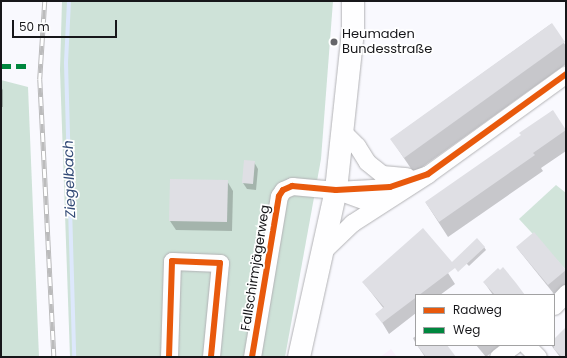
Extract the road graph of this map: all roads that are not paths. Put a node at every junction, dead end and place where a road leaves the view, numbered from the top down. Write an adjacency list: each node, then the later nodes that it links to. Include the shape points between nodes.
1 (353, 1): 3 (main road)
2 (566, 74): 4 (street)
3 (342, 131): 4 (street, via 357,146 367,162 382,174 398,177); 5 (main road)
4 (428, 174): 5 (street, via 390,187); 6 (street)
5 (336, 190): 6 (street, via 365,201); 7 (main road); 14 (street, Fallschirmjägerweg, via 292,186 283,190 279,196)
6 (390, 199): 7 (street, via 352,223)
7 (322, 252): 15 (main road)
8 (566, 293): 9 (street)
9 (555, 305)
10 (513, 346): 16 (street)
11 (527, 346): 17 (street)
12 (169, 357): 13 (street, via 172,261 220,263)
13 (211, 357)
14 (252, 357)
15 (299, 357)
16 (498, 357)
17 (538, 357)

